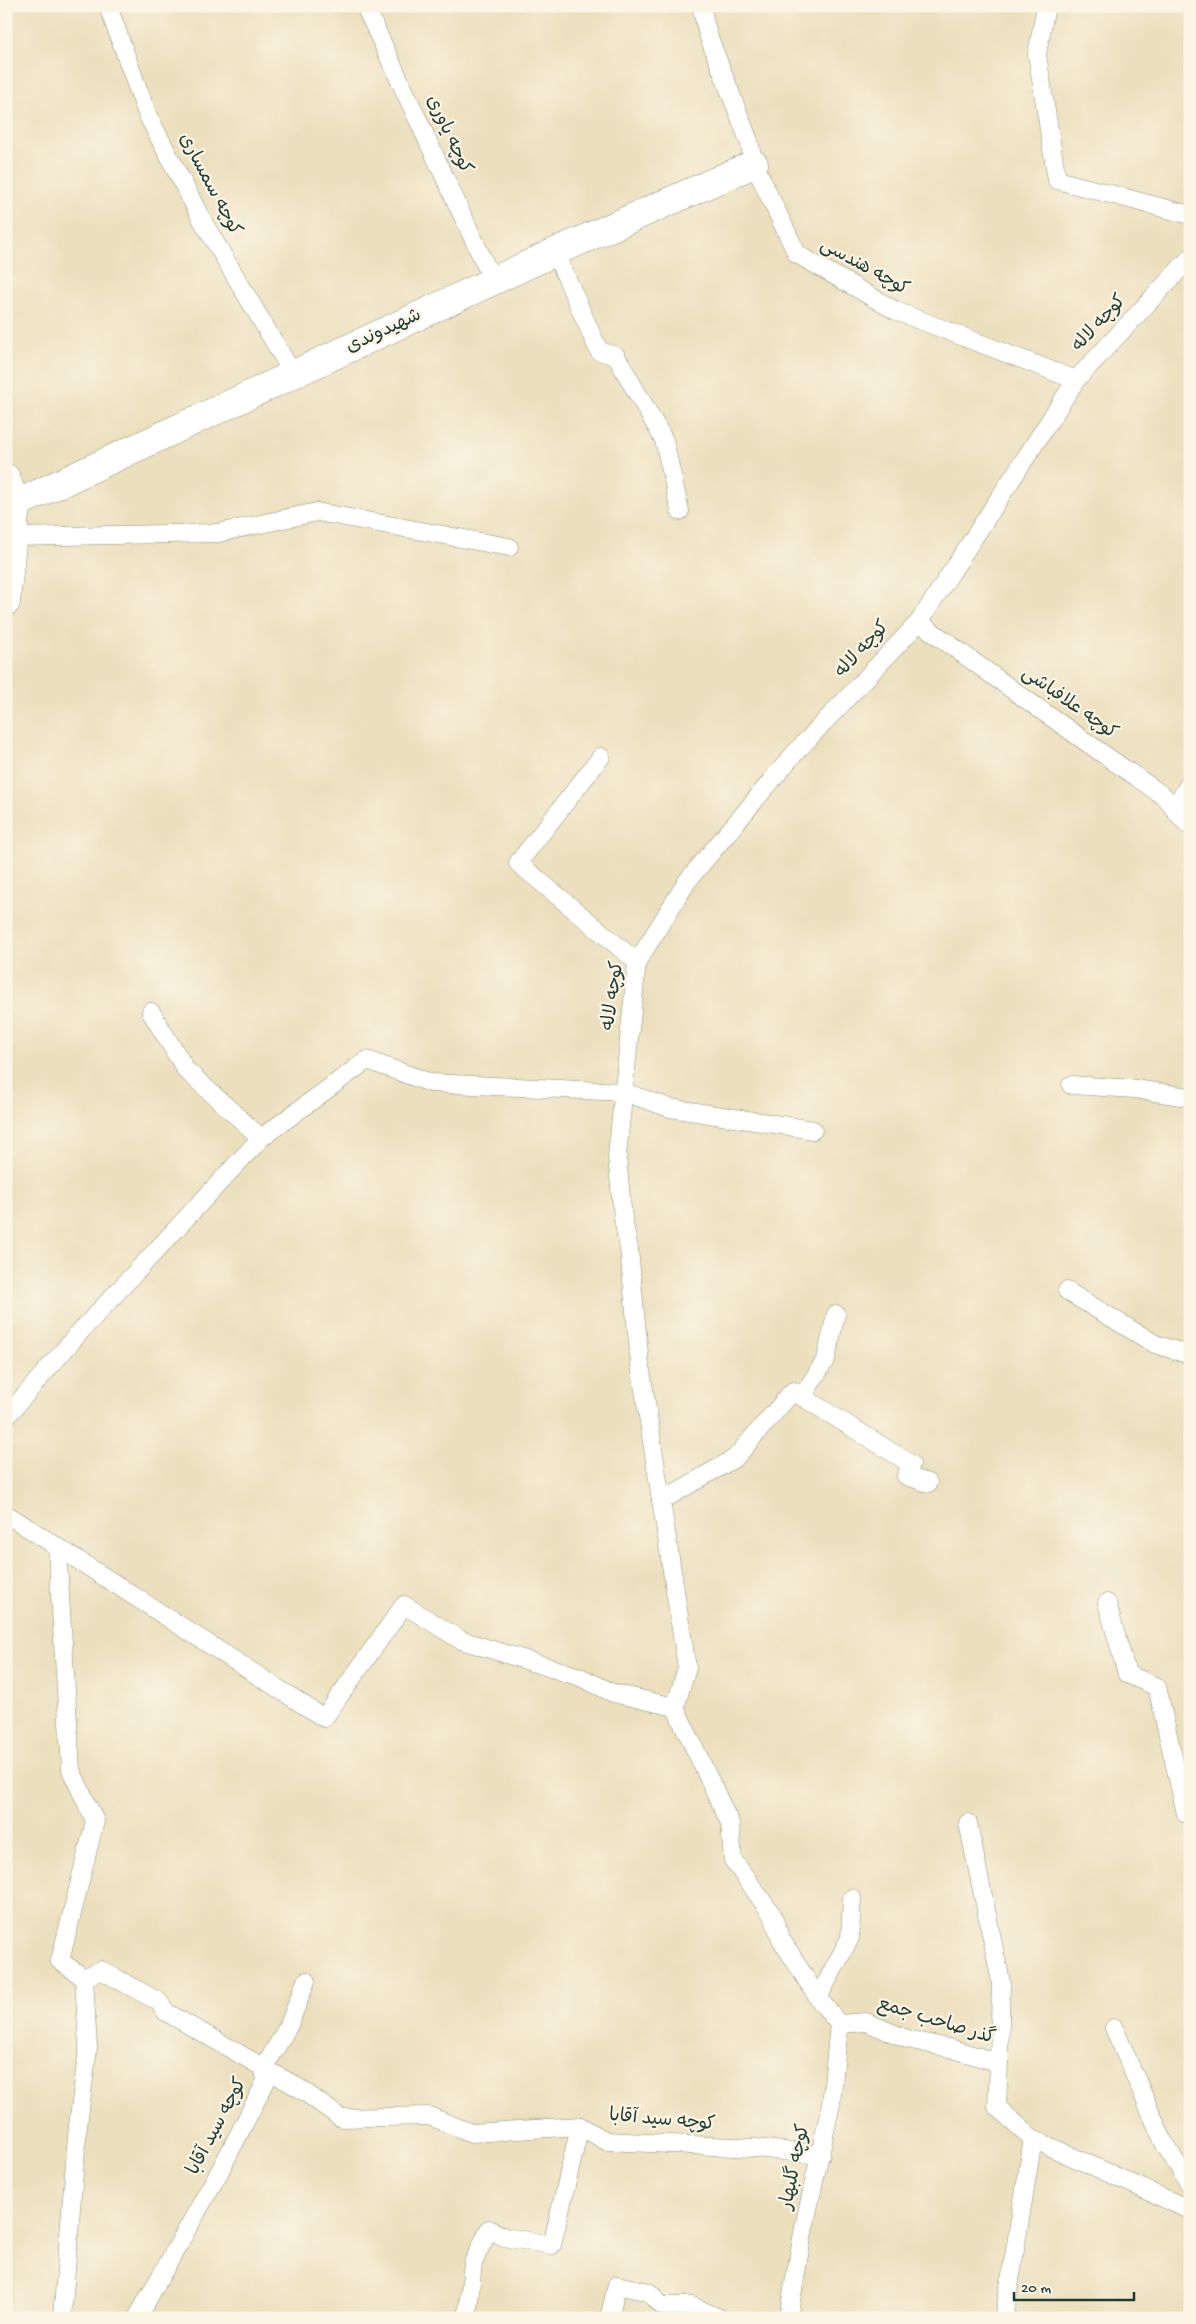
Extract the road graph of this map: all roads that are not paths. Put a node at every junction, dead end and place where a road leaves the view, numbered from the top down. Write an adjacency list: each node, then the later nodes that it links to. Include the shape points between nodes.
1 (108, 6): 10 (lane, کوچه سمساری, via 147,114 202,220)
2 (365, 6): 9 (lane, کوچه یاوری)
3 (701, 6): 5 (lane, کوچه هندسی, via 708,35 749,141)
4 (1046, 6): 6 (lane, via 1037,54 1057,180)
5 (754, 164): 7 (street, شهیدوندی); 11 (lane, کوچه هندسی, via 797,254 896,312)
6 (1190, 215)
7 (555, 252): 9 (street, شهیدوندی); 14 (lane, via 599,351 616,356 664,440)
8 (1190, 258): 11 (lane, کوچه لاله)
9 (493, 281): 10 (street, شهیدوندی)
10 (294, 374): 13 (street, شهیدوندی)
11 (1076, 380): 18 (lane, کوچه لاله)
12 (6, 478): 13 (street)
13 (16, 504): 15 (street)
14 (680, 511)
15 (12, 537): 16 (lane, via 218,533 317,512); 17 (street)
16 (509, 547)
17 (6, 602)
18 (918, 622): 21 (lane, کوچه علافباشی, via 1165,797); 23 (lane, کوچه لاله, via 793,755 688,880)
19 (601, 757): 23 (lane, via 518,863)
20 (1190, 782): 21 (lane)
21 (1174, 809): 22 (lane, کوچه علافباشی)
22 (1190, 826)
23 (637, 962): 26 (lane, کوچه لاله)
24 (151, 1012): 29 (lane, via 186,1070)
25 (1071, 1085): 27 (lane, via 1134,1089 1188,1097)
26 (624, 1092): 28 (lane, via 670,1108); 29 (lane, via 431,1083 367,1060); 36 (lane, کوچه لاله, via 617,1156 640,1364)
27 (1190, 1100)
28 (813, 1130)
29 (261, 1138): 34 (lane, via 78,1334)
30 (1067, 1291): 32 (lane, via 1155,1344)
31 (836, 1314): 33 (lane, via 826,1359)
32 (1190, 1355)
33 (802, 1397): 35 (lane, via 911,1464 906,1476); 36 (lane, via 793,1391 735,1458)
34 (6, 1417)
35 (928, 1483)
36 (661, 1501): 40 (lane, کوچه لاله, via 687,1668)
37 (6, 1514): 38 (lane)
38 (57, 1547): 40 (lane, via 324,1718 404,1605 461,1640 580,1677 612,1694); 44 (lane, via 71,1770 95,1821 60,1961)
39 (1107, 1603): 41 (lane, via 1127,1674 1157,1688 1186,1814)
40 (675, 1707): 46 (lane, via 730,1823 734,1860 773,1916 781,1939)
41 (1190, 1814)
42 (968, 1823): 49 (lane, via 1001,1982)
43 (852, 1898): 46 (lane, via 850,1938)
44 (84, 1978): 50 (lane, via 101,1970 159,2002 166,2012); 56 (lane, via 88,2048 78,2125)
45 (306, 1981): 50 (lane, via 289,2025)
46 (818, 1998): 47 (lane)
47 (839, 2024): 49 (lane, گذر صاحب جمع, via 866,2022 908,2039); 53 (lane, کوچه گلبهار)
48 (1114, 2028): 54 (lane, via 1164,2144)
49 (999, 2063): 52 (lane, گذر صاحب جمع, via 997,2107)
50 (264, 2068): 51 (lane, کوچه سید آقابا, via 341,2118 429,2116 472,2133); 57 (lane, کوچه سید آقابا, via 266,2081)
51 (580, 2126): 53 (lane, کوچه سید آقابا, via 606,2141 755,2148); 58 (lane, via 552,2244 504,2237 489,2229 473,2263)
52 (1033, 2139): 55 (lane, گذر صاحب جمع); 62 (lane)
53 (821, 2155): 61 (lane, کوچه گلبهار)
54 (1190, 2185)
55 (1190, 2210)
56 (62, 2318)
57 (137, 2318)
58 (467, 2318)
59 (609, 2318): 60 (lane, via 616,2285 649,2292 662,2306 692,2306)
60 (719, 2318)
61 (788, 2318)
62 (1004, 2318)

